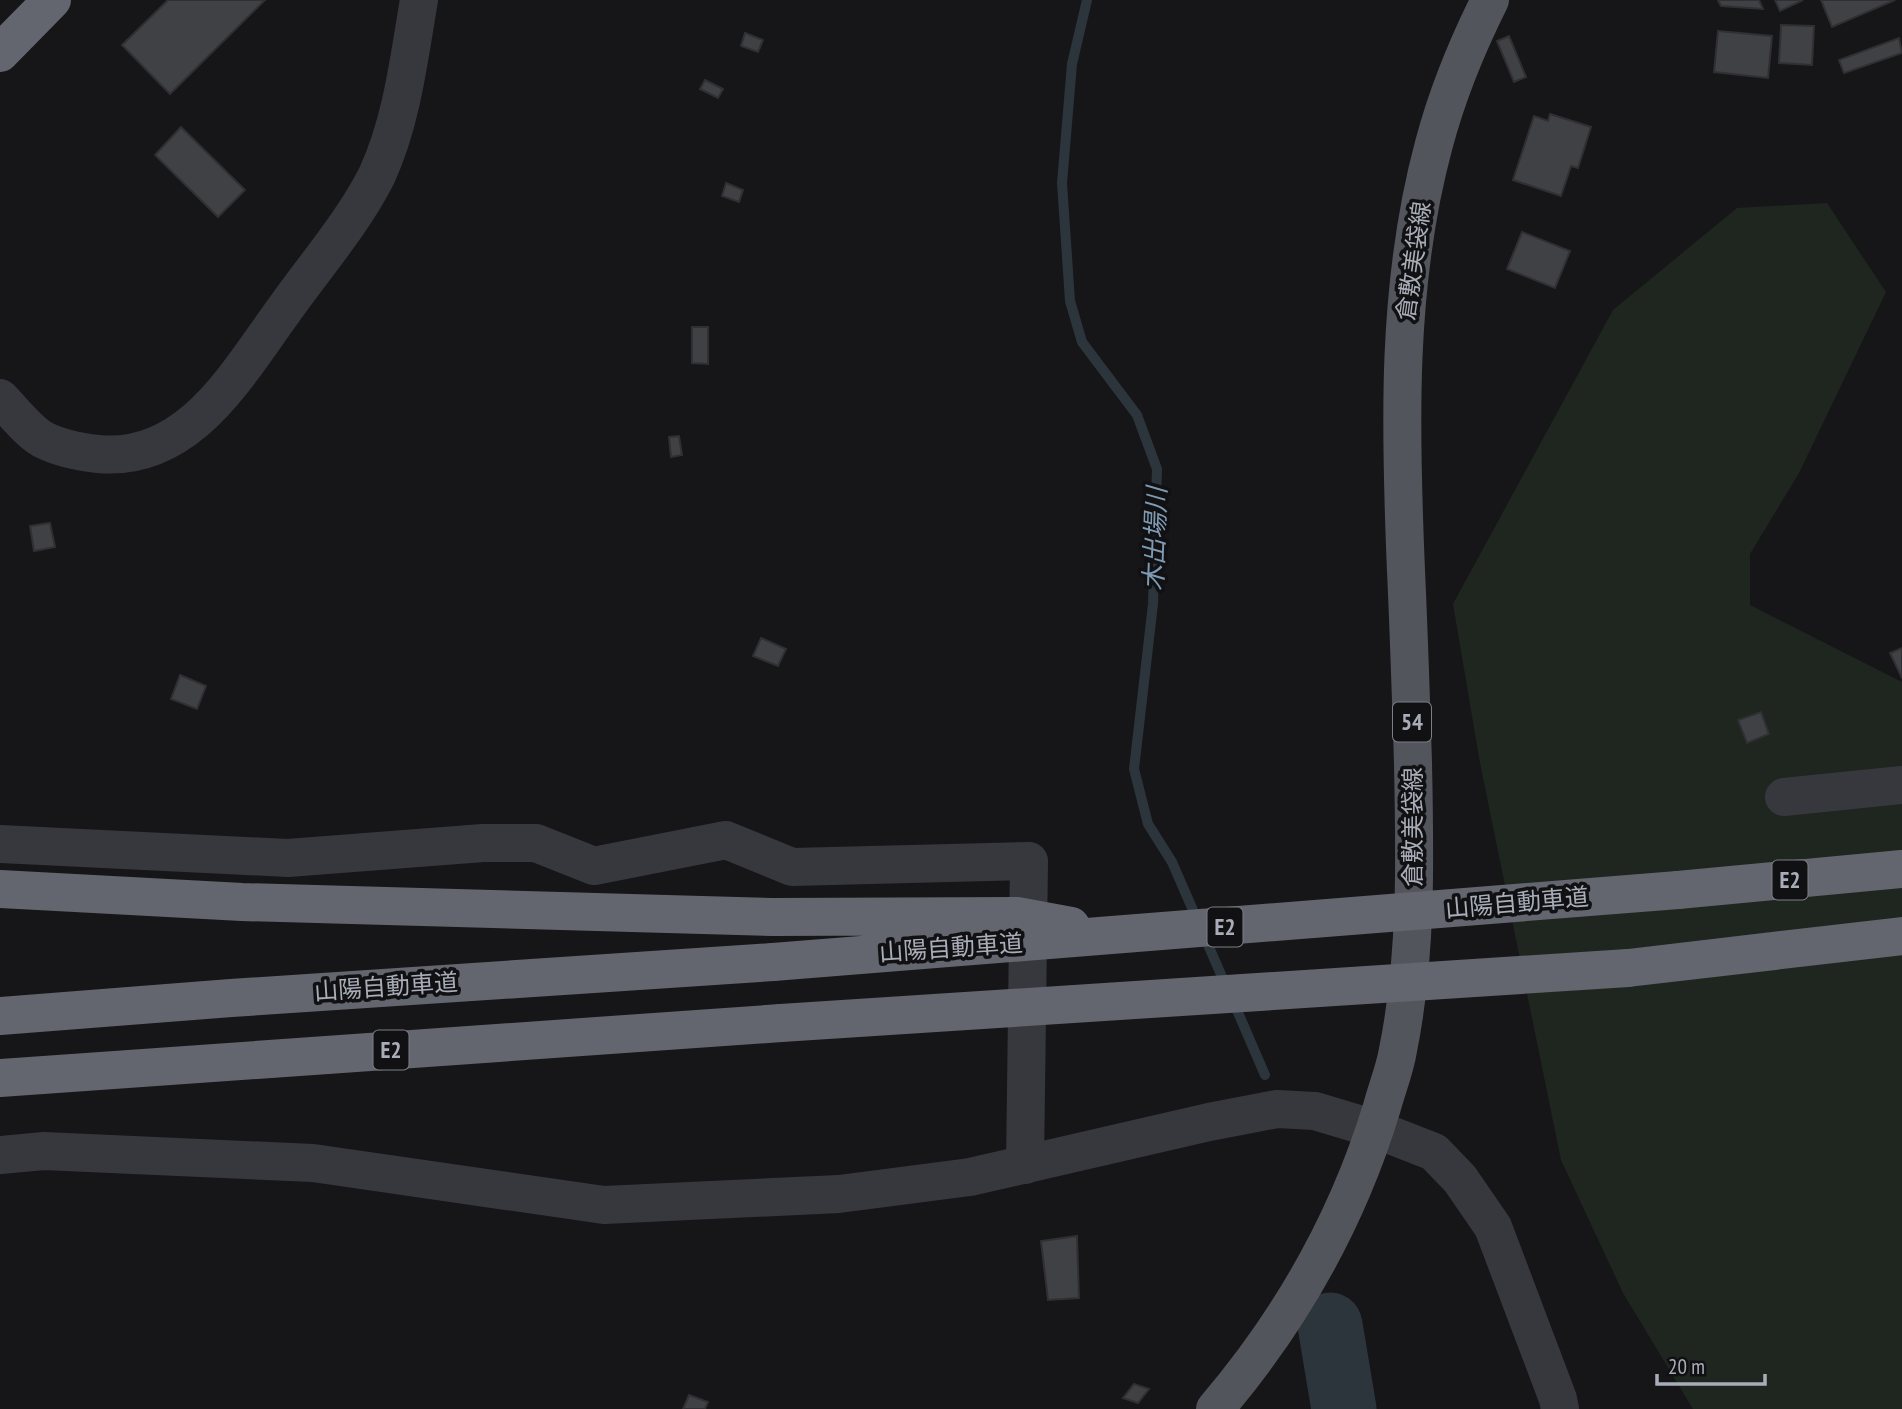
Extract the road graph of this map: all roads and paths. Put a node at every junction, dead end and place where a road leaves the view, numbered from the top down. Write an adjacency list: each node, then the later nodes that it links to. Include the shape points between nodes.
1 (52, 0): 4 (highway)
2 (419, 0): 5 (street, via 404,86 377,174 349,221 232,381 190,427 153,448 117,456 75,452 40,438)
3 (1490, 0): 15 (main road, 倉敷美袋線 / 54, via 1468,44 1434,144 1415,235 1404,330 1401,447 1415,851 1410,961 1398,1052)
4 (0, 53)
5 (0, 398)
6 (1902, 785): 7 (street)
7 (1784, 797)
8 (0, 844): 17 (street, via 288,858 537,843 594,866 726,840 792,867 1029,861)
9 (1902, 869): 11 (highway, 山陽自動車道 / E2, bridge)
10 (0, 889): 11 (highway, bridge, via 256,902 773,917 1017,916)
11 (1122, 935): 13 (highway, 山陽自動車道 / E2, bridge)
12 (1902, 936): 14 (highway, E2, bridge, via 1628,968)
13 (0, 1016)
14 (0, 1078)
15 (1375, 1129): 17 (street, via 1315,1111 1278,1110); 18 (main road, 倉敷美袋線 / 54, via 1344,1210 1304,1286 1247,1371); 19 (street, via 1434,1152 1460,1179 1493,1227)
16 (0, 1155): 17 (street, via 44,1151 313,1163 604,1205 839,1194)
17 (1025, 1165)
18 (1215, 1409)
19 (1560, 1409)

